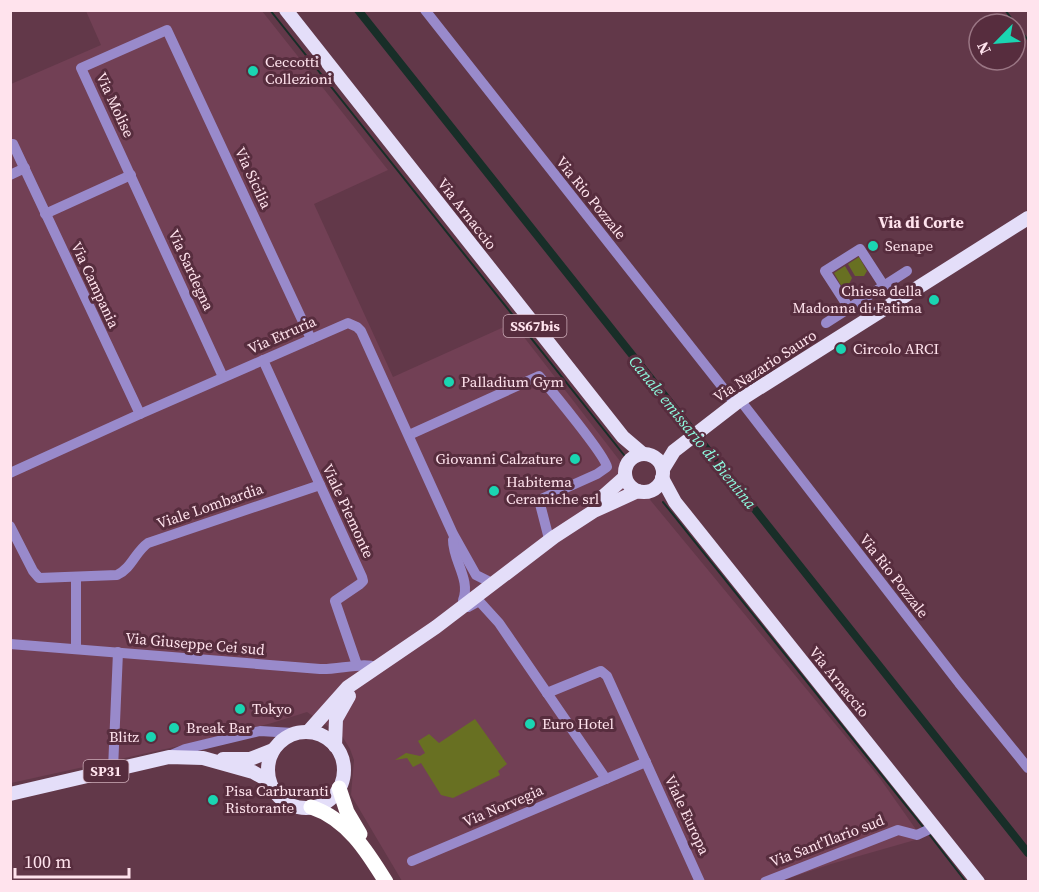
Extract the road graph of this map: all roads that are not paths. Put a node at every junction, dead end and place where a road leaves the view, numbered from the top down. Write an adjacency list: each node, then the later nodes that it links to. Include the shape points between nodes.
1 (286, 10): 22 (main road, Via Arnaccio / SS67bis)
2 (425, 10): 18 (street, Via Rio Pozzale)
3 (167, 30): 7 (street, Via Molise, via 81,68); 15 (street, Via Sicilia)
4 (10, 144): 5 (street, Via Campania)
5 (24, 168): 6 (street); 8 (street, Via Campania)
6 (10, 175)
7 (131, 175): 8 (street); 17 (street, Via Sardegna)
8 (45, 214): 19 (street, Via Campania)
9 (1029, 218): 13 (main road, Via Nazario Sauro)
10 (907, 271): 11 (street)
11 (884, 286): 12 (street); 12 (street, via 860,249 825,271)
12 (853, 305): 13 (street); 14 (street)
13 (868, 320): 18 (main road, Via Nazario Sauro)
14 (826, 323)
15 (311, 339): 16 (street, Via Etruria); 20 (street, Via Etruria, via 344,324 357,327)
16 (262, 360): 17 (street, Via Etruria); 26 (street, Viale Piemonte)
17 (223, 377): 19 (street, Via Etruria)
18 (738, 402): 21 (main road, Via Nazario Sauro); 51 (street, Via Rio Pozzale)
19 (140, 414): 23 (street, Via Etruria)
20 (408, 435): 29 (street, Via Etruria); 30 (street, via 539,376 606,463 604,470 539,500)
21 (676, 449): 22 (main road, Via Nazario Sauro); 25 (main road, Via Nazario Sauro)
22 (642, 456): 24 (main road, via 625,469); 25 (main road, SS67bis, via 660,462)
23 (10, 473)
24 (626, 477): 27 (main road); 30 (main road)
25 (659, 478): 27 (main road, via 646,491); 58 (main road, Via Arnaccio / SS67bis)
26 (320, 485): 31 (street, Viale Lombardia, via 148,543 117,575); 40 (street, Viale Piemonte, via 363,581 335,602)
27 (638, 491): 32 (main road, via 577,521)
28 (10, 526): 31 (street, Viale Lombardia, via 39,578)
29 (453, 534): 32 (street, Via Etruria, via 476,575); 33 (street, Via Etruria, via 465,584)
30 (548, 535): 32 (main road)
31 (76, 577): 38 (street)
32 (490, 583): 33 (main road); 34 (main road); 35 (street, via 489,601)
33 (463, 600): 37 (main road)
34 (447, 618): 35 (street, via 479,601); 37 (main road)
35 (499, 623): 43 (street)
36 (10, 644): 38 (street, Via Giuseppe Cei sud)
37 (409, 644): 41 (main road)
38 (76, 648): 39 (street, Via Giuseppe Cei sud)
39 (118, 652): 40 (street, Via Giuseppe Cei sud, via 320,669); 52 (street)
40 (357, 665): 41 (street, Via Giuseppe Cei sud)
41 (376, 667): 42 (main road)
42 (361, 680): 44 (main road, via 342,693); 46 (main road, via 339,709)
43 (547, 693): 50 (street, Viale Europa, via 601,671 607,676); 53 (street)
44 (308, 732): 45 (main road); 46 (main road, via 326,737)
45 (293, 734): 47 (main road); 48 (street, via 260,731 185,749)
46 (335, 746): 55 (main road, via 343,765)
47 (273, 750): 49 (main road, via 250,759); 54 (main road, via 268,765)
48 (169, 757): 49 (main road, SP31); 52 (main road, SP31)
49 (203, 758): 54 (main road, SP31, via 253,772)
50 (646, 762): 53 (street); 62 (street, Viale Europa)
51 (1029, 768)
52 (113, 769): 56 (main road, SP31)
53 (606, 779): 59 (street, Via Norvegia)
54 (269, 781): 57 (main road, SP31, via 288,803)
55 (339, 788): 57 (main road, via 327,801); 61 (highway, via 350,818)
56 (10, 794)
57 (311, 807): 60 (highway, via 346,828)
58 (928, 830): 63 (street, Via Sant'Ilario sud, via 917,835 898,830); 64 (main road, Via Arnaccio / SS67bis)
59 (412, 861)
60 (386, 882)
61 (392, 882)
62 (700, 882)
63 (765, 882)
64 (978, 882)

